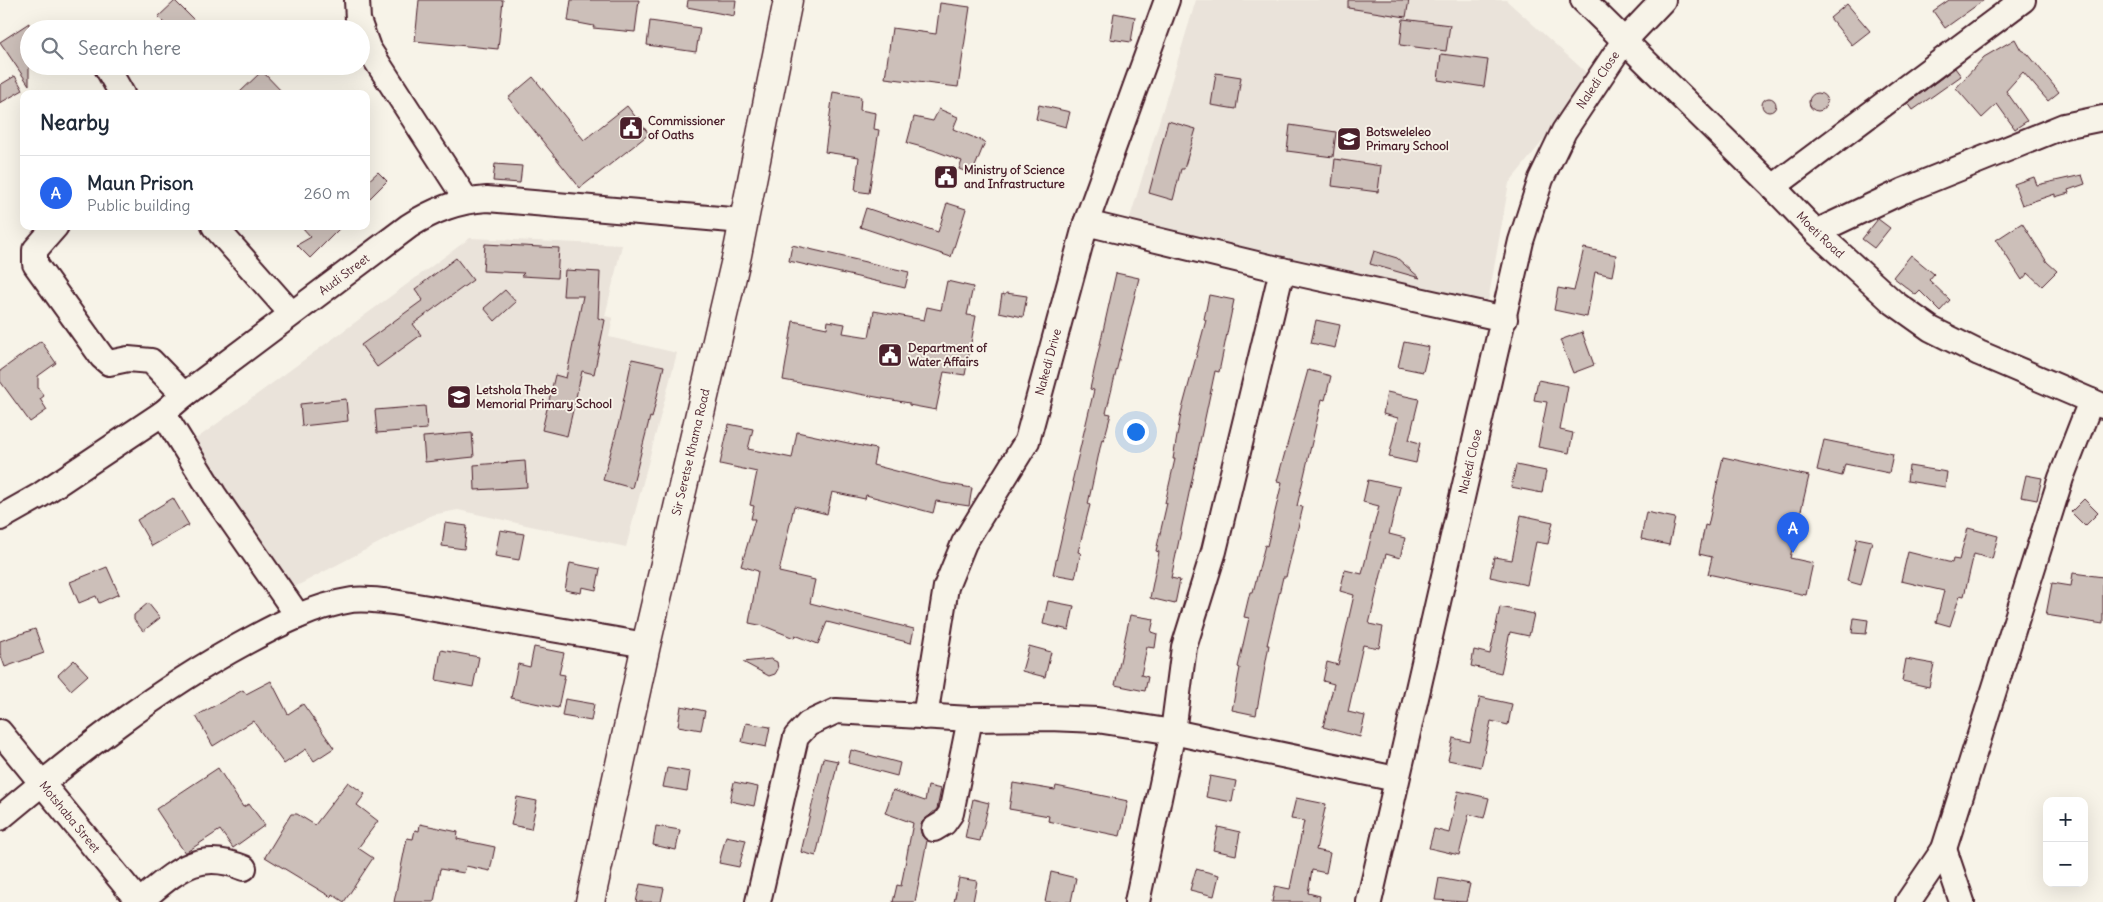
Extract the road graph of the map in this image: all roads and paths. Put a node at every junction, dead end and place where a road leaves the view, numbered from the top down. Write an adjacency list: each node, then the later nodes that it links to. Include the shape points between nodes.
1 (357, 0): 7 (street)
2 (788, 0): 15 (main road, Sir Seretse Khama Road)
3 (1167, 0): 16 (street, Nakedi Drive)
4 (1583, 0): 8 (street, Moeti Road)
5 (1663, 0): 8 (street, Naledi Close)
6 (2023, 0): 13 (street)
7 (358, 20)
8 (1624, 41): 13 (street, Moeti Road); 22 (street, Naledi Close, via 1550,156 1522,242)
9 (370, 51): 14 (street)
10 (111, 75): 11 (street)
11 (120, 90)
12 (2103, 118): 19 (street, via 2055,130 1903,191)
13 (1773, 187): 19 (street, Moeti Road)
14 (467, 201): 15 (street, Audi Street, via 487,199); 21 (street, Audi Street, via 439,209 409,226)
15 (743, 221): 28 (main road, Sir Seretse Khama Road)
16 (1086, 223): 20 (street); 29 (street, Nakedi Drive, via 1026,441 964,543 946,587)
17 (52, 230): 23 (street, via 35,250 35,264 102,357 110,363 128,359 151,361)
18 (218, 230): 21 (street)
19 (1816, 232): 24 (street, Moeti Road, via 1893,302 1931,329)
20 (1282, 270): 22 (street); 32 (street, via 1214,551 1184,647)
21 (291, 314): 23 (street, Audi Street)
22 (1504, 319): 33 (street, Naledi Close)
23 (184, 394): 25 (street, Audi Street)
24 (2097, 403): 37 (street, via 2061,478)
25 (163, 413): 26 (street, Audi Street, via 39,496); 27 (street)
26 (0, 518)
27 (298, 616): 28 (street, via 352,600 369,600); 34 (street, via 222,655 156,696)
28 (646, 645): 40 (main road, Sir Seretse Khama Road)
29 (925, 717): 30 (street); 41 (street, via 836,711 808,724 796,737)
30 (970, 719): 32 (street, via 1098,720); 36 (street, via 951,813)
31 (0, 732): 34 (street, Motshaba Street)
32 (1173, 732): 33 (street); 42 (street)
33 (1396, 779): 43 (street, Naledi Close)
34 (42, 783): 35 (street); 39 (street, Motshaba Street)
35 (0, 818)
36 (934, 829)
37 (1944, 848): 44 (street); 45 (street)
38 (244, 868): 39 (street, via 227,861 191,863)
39 (139, 902)
40 (590, 902)
41 (758, 902)
42 (1137, 902)
43 (1369, 902)
44 (1908, 902)
45 (1962, 902)

